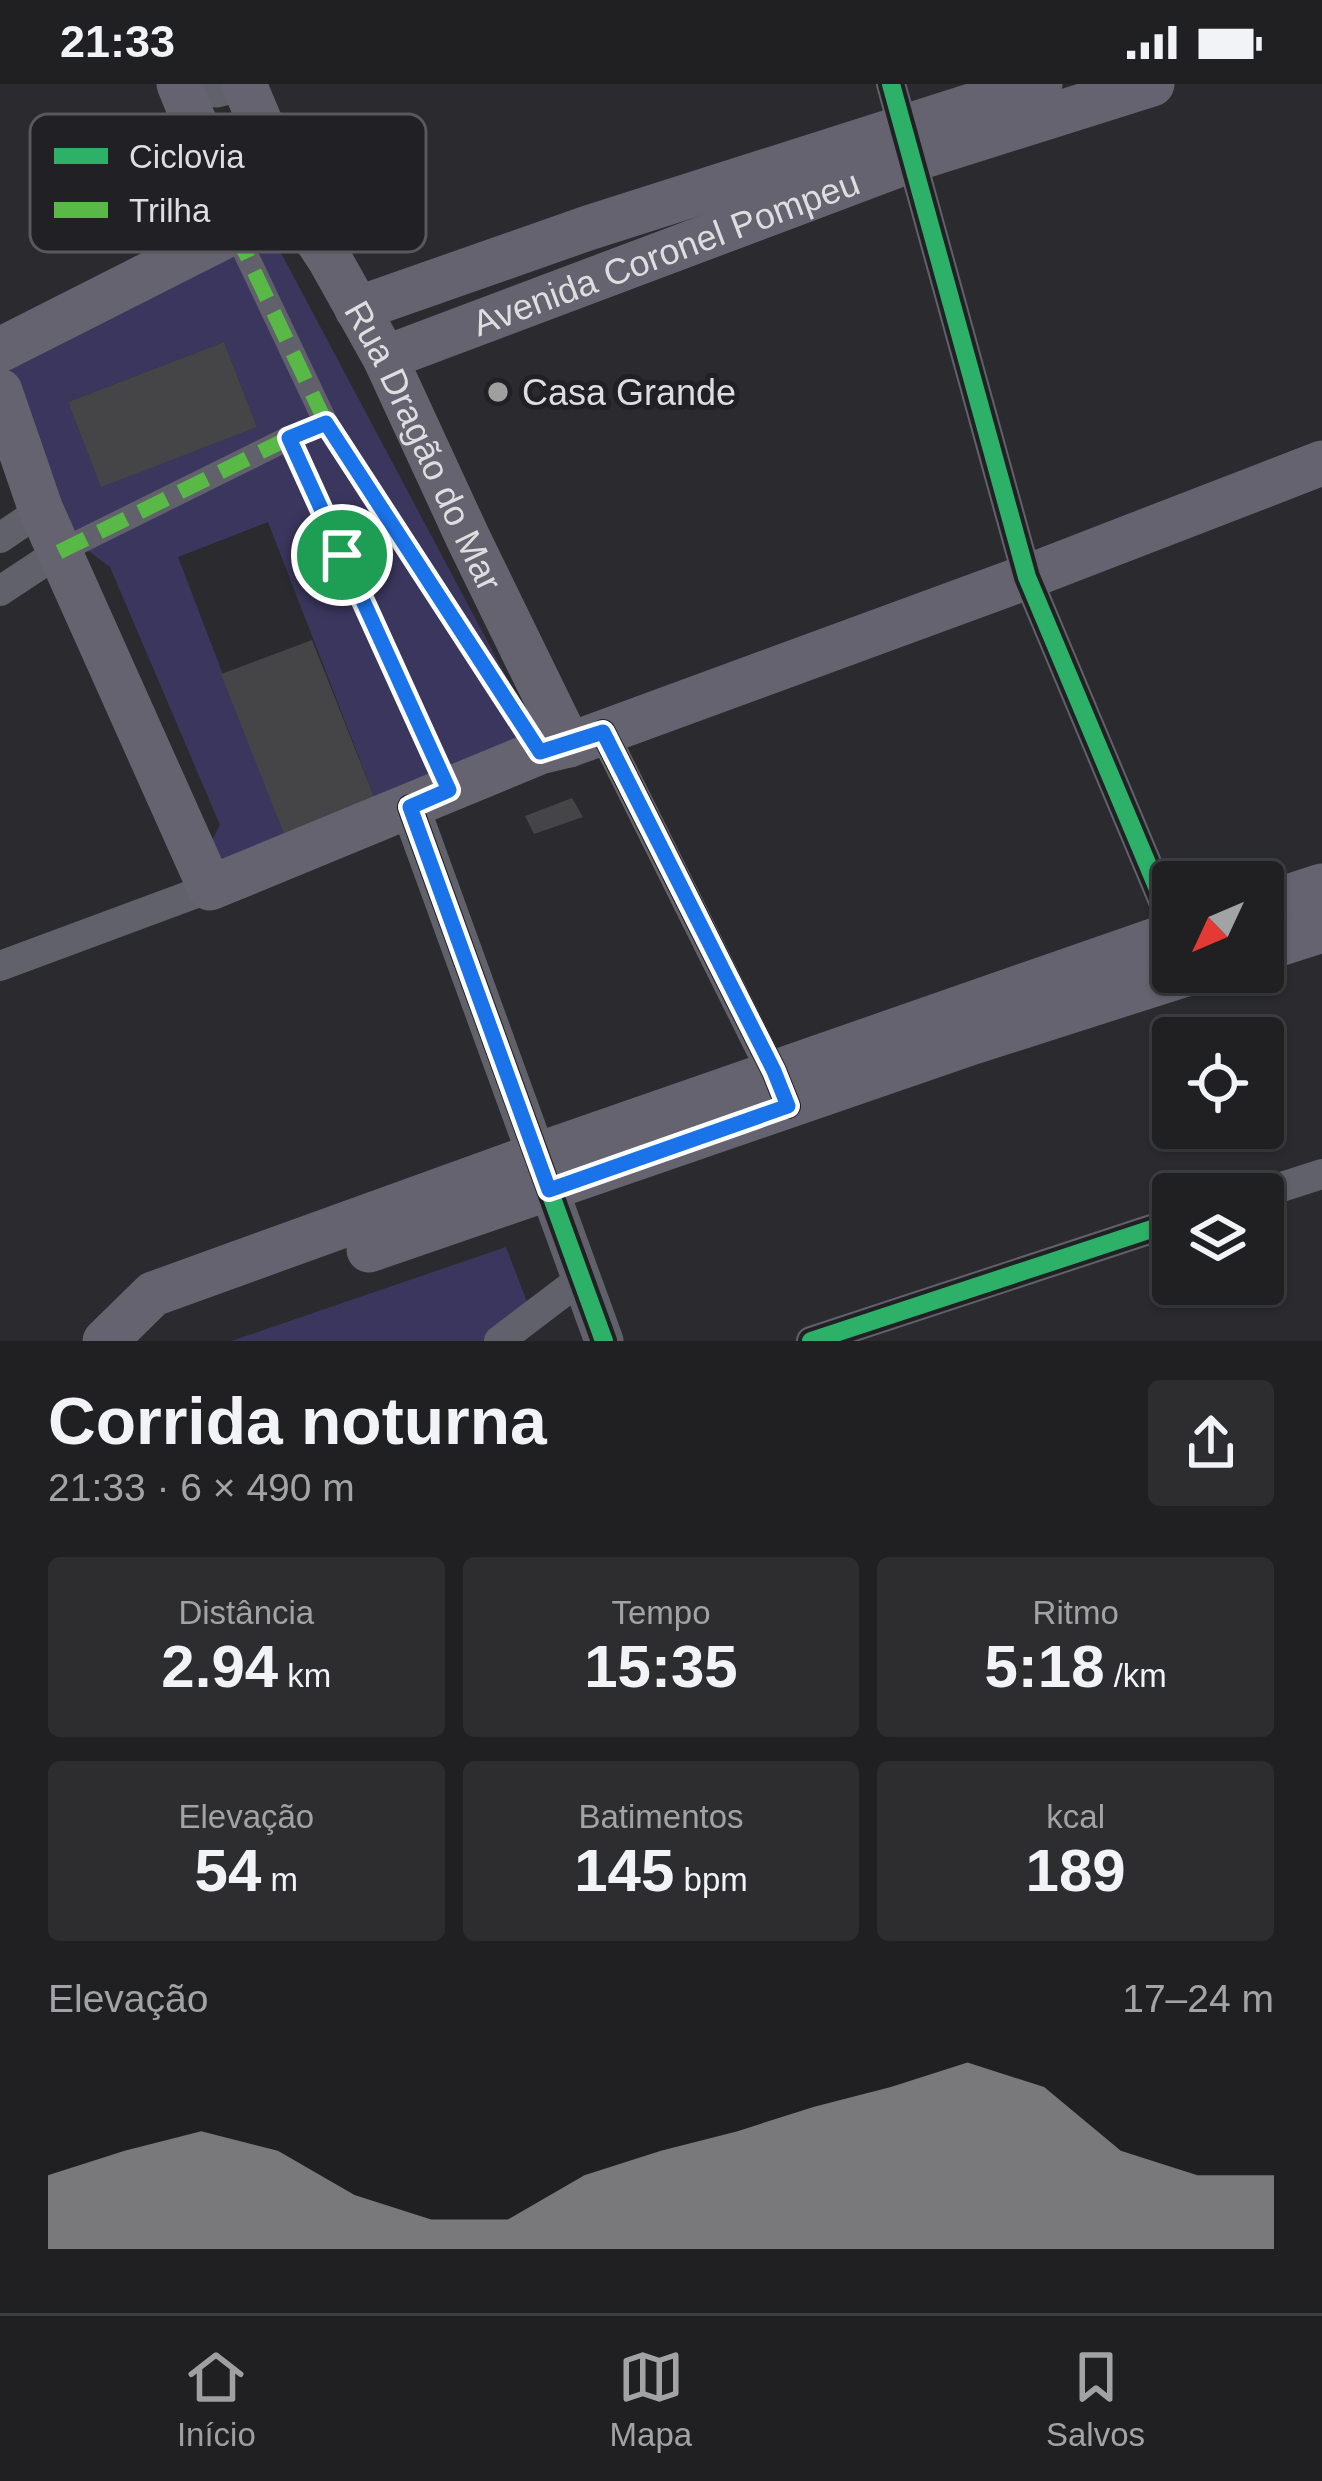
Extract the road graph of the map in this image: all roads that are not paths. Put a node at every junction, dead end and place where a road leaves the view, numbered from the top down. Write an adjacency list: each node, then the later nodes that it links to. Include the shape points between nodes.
1 (179, 84): 7 (main road)
2 (202, 84): 3 (street)
3 (233, 84)
4 (244, 84): 8 (main road, Rua Dragão do Mar)
5 (1040, 84): 9 (main road, Avenida Coronel Pompeu)
6 (1152, 84): 9 (main road, Avenida Coronel Pompeu)
7 (191, 114)
8 (257, 114)
9 (903, 124): 13 (main road, Avenida Coronel Pompeu); 15 (main road, Avenida Coronel Pompeu); 23 (street)
10 (194, 252): 14 (main road)
11 (245, 252): 17 (street)
12 (326, 252): 13 (main road, Rua Dragão do Mar)
13 (357, 309): 15 (main road, Rua Dragão do Mar)
14 (0, 350)
15 (386, 358): 25 (main road, Rua Dragão do Mar)
16 (0, 391): 20 (main road)
17 (326, 423): 18 (street); 25 (street)
18 (289, 438): 22 (street); 26 (street)
19 (1322, 463): 23 (main road)
20 (40, 510): 21 (street); 22 (main road)
21 (0, 538)
22 (59, 552): 24 (street); 28 (main road)
23 (1027, 577): 25 (main road); 27 (street)
24 (0, 591)
25 (571, 743): 26 (main road); 35 (street, Rua Dragão do Mar)
26 (430, 799): 28 (main road); 36 (street)
27 (1152, 878)
28 (210, 888): 33 (street)
29 (1284, 905): 30 (main road)
30 (1320, 906): 31 (main road)
31 (1284, 933)
32 (1152, 938): 35 (main road)
33 (0, 966)
34 (1152, 984): 35 (main road, via 973,1042)
35 (781, 1089): 36 (main road)
36 (542, 1173): 40 (street); 41 (main road, via 153,1294)
37 (1322, 1174): 38 (street)
38 (1284, 1186)
39 (1152, 1229): 44 (street)
40 (582, 1278): 42 (street); 43 (street)
41 (118, 1329)
42 (500, 1341)
43 (604, 1341)
44 (811, 1341)

